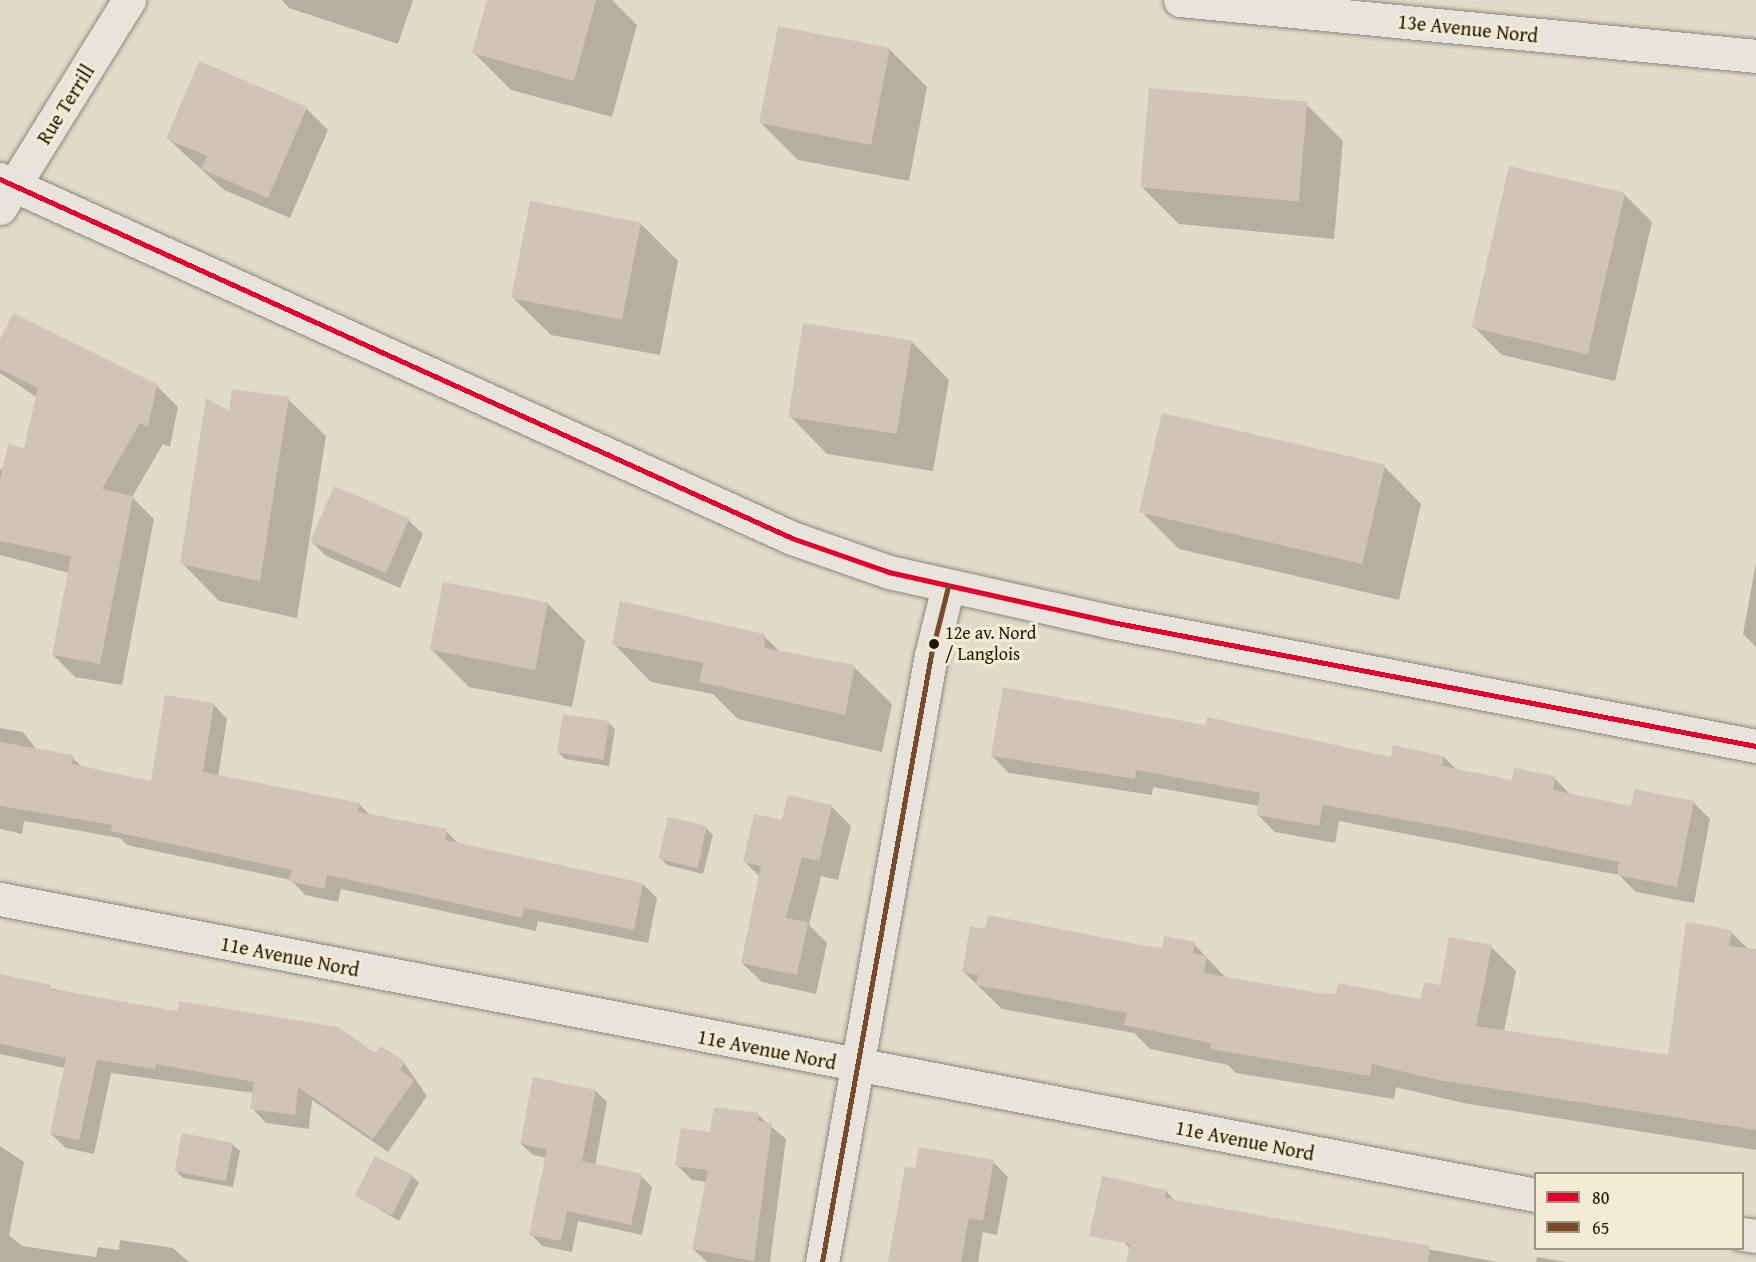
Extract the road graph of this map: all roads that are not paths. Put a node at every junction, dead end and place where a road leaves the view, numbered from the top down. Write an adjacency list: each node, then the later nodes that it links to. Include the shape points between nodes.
1 (129, 0): 4 (street, Rue Terrill)
2 (1180, 0): 3 (street, 13e Avenue Nord)
3 (1756, 56)
4 (5, 191): 5 (street, via 792,538)
5 (948, 587): 6 (street); 8 (street, via 932,647)
6 (1756, 746)
7 (0, 899): 8 (street, 11e Avenue Nord)
8 (859, 1067): 9 (street, 11e Avenue Nord); 10 (street)
9 (1534, 1195)
10 (822, 1262)

